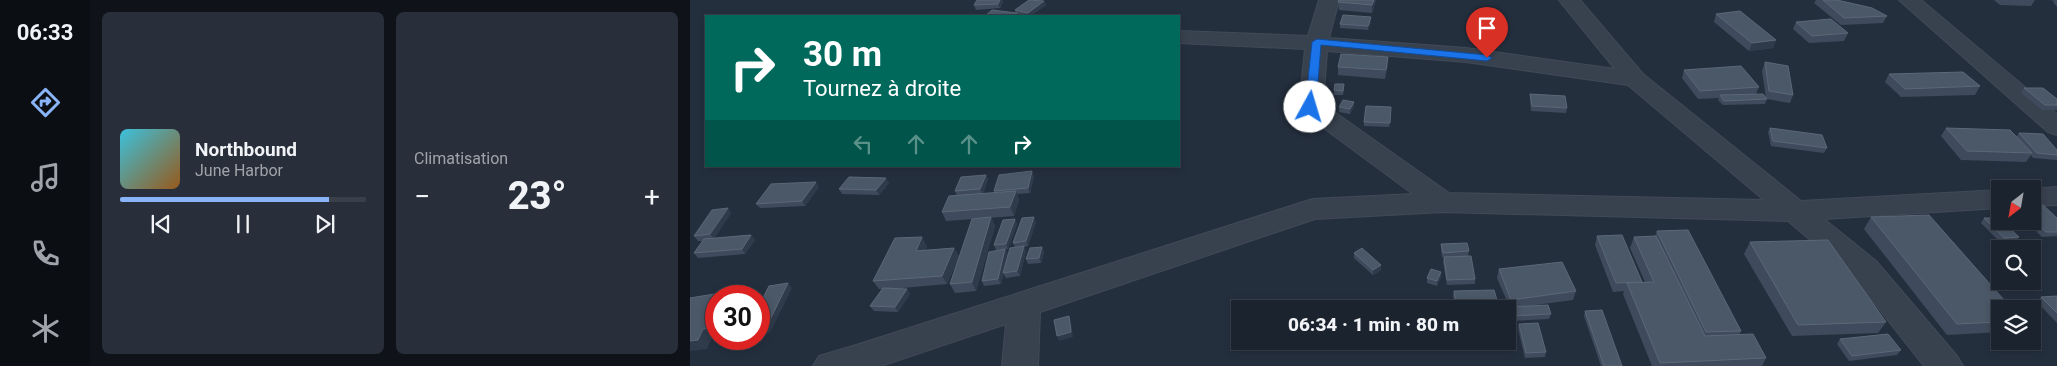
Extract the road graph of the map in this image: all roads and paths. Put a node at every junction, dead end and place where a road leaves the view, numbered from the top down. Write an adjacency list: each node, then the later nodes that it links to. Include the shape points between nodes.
1 (1329, 0): 5 (street)
2 (1569, 0): 6 (street)
3 (1909, 0): 7 (street)
4 (1180, 37): 5 (street)
5 (1317, 42): 6 (street, via 1468,56); 11 (street, via 1310,107)
6 (1635, 79): 12 (street)
7 (2057, 127)
8 (2057, 196): 9 (street)
9 (2041, 197)
10 (1991, 200): 12 (street)
11 (1443, 202): 12 (street); 13 (street, via 1313,208)
12 (1793, 211): 16 (street, via 1865,269)
13 (1024, 304): 14 (street); 15 (street)
14 (831, 366)
15 (1020, 366)
16 (1945, 366)

